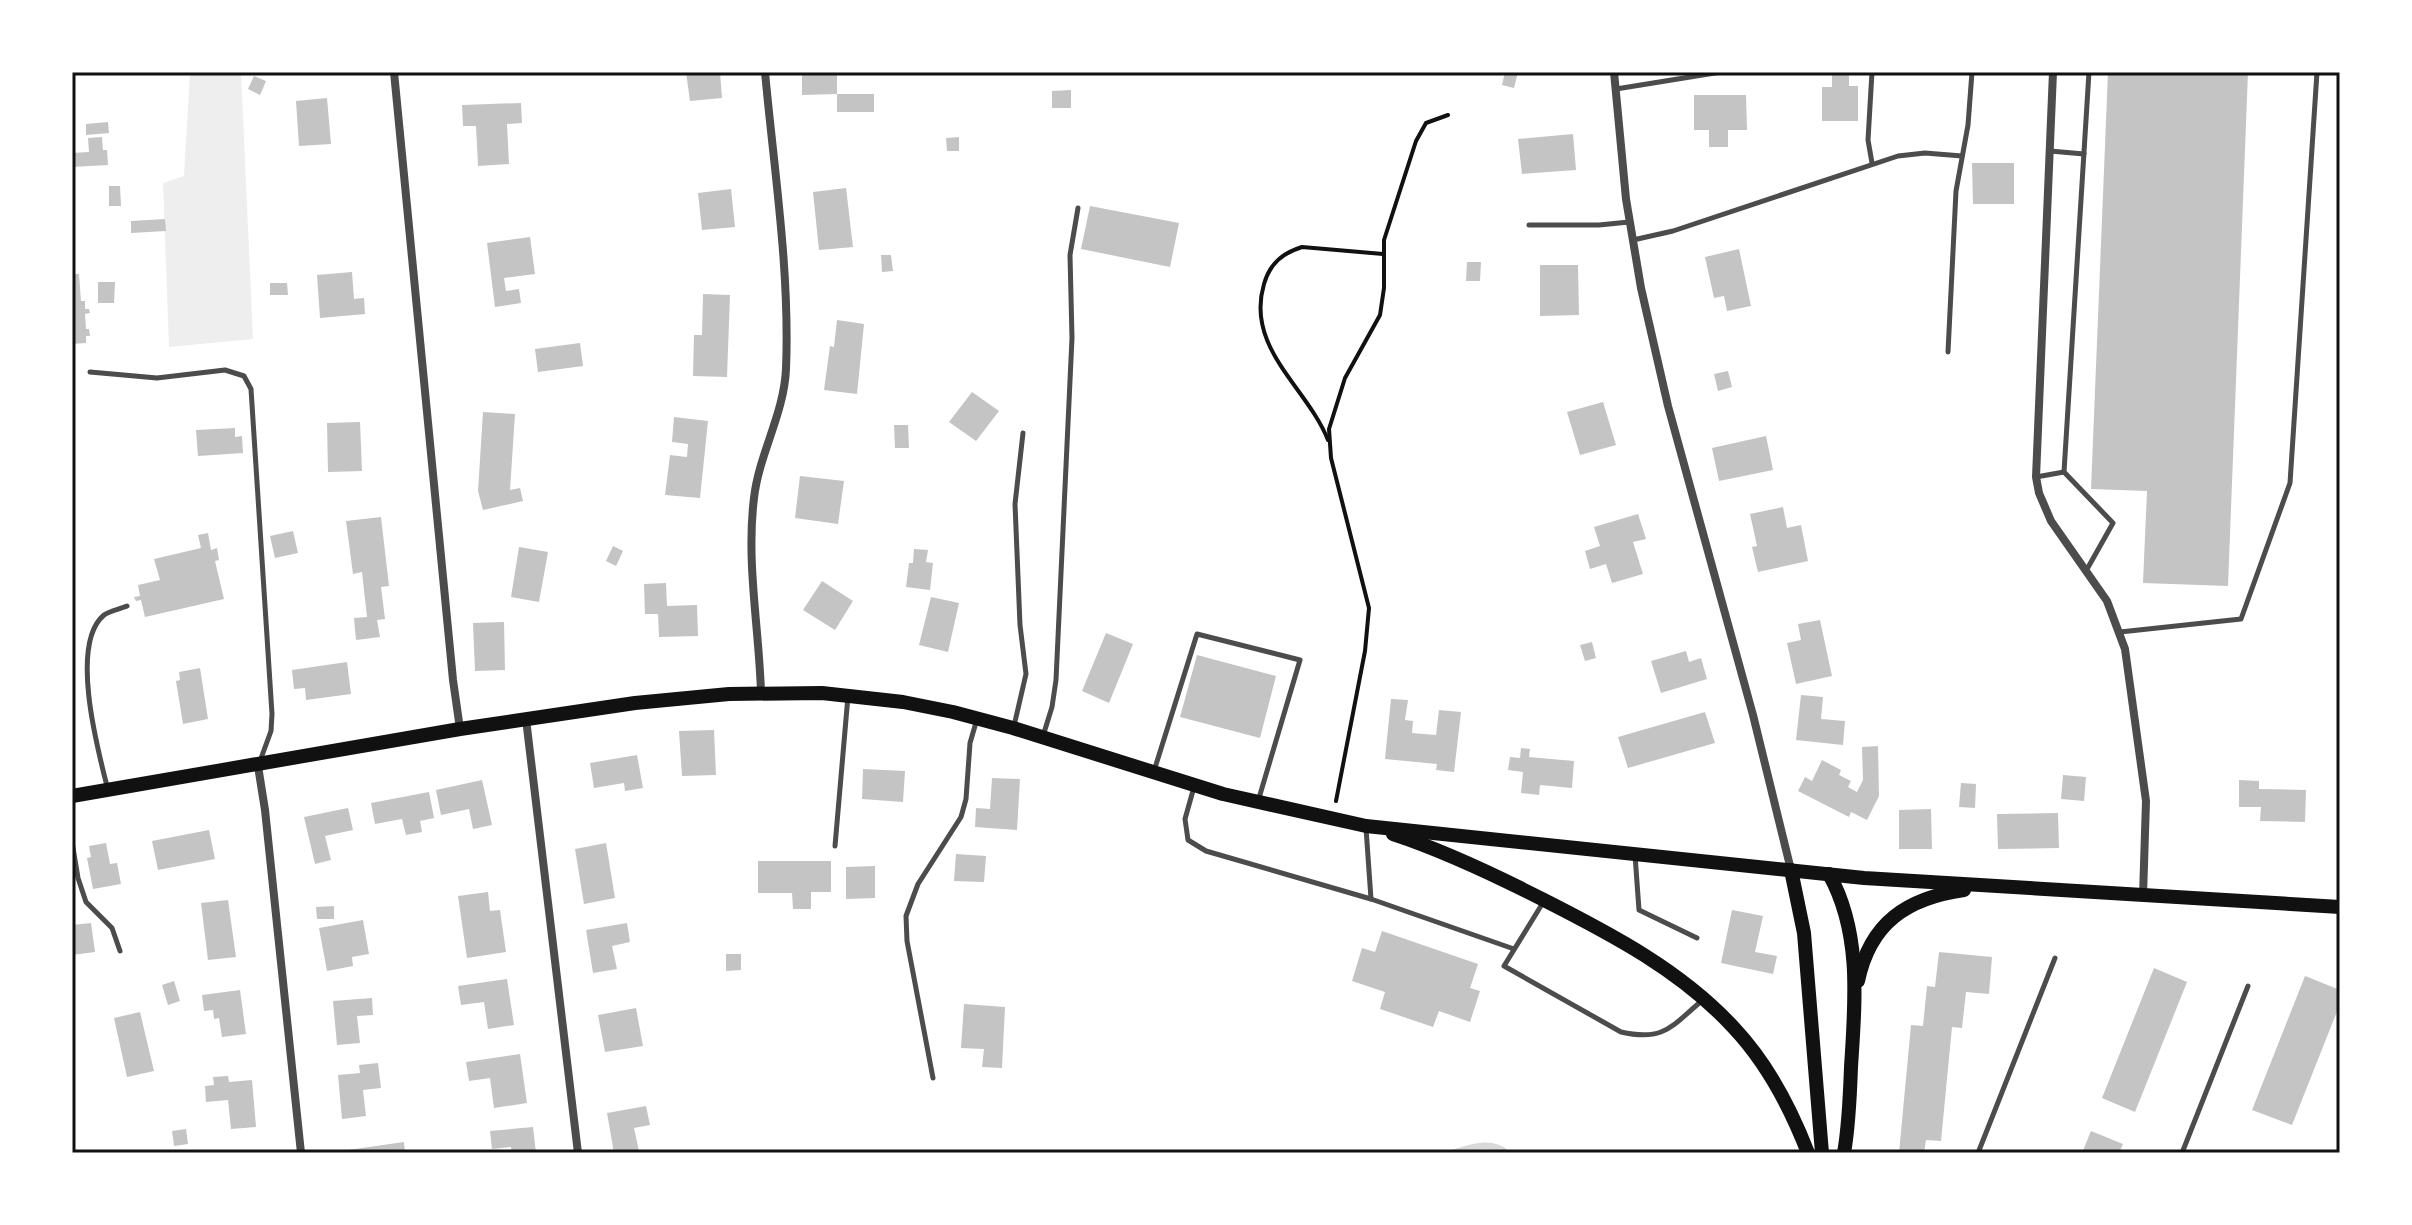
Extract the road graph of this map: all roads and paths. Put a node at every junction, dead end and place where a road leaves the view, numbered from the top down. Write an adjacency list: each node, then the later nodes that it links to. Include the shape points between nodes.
1 (394, 72): 35 (street)
2 (765, 72): 30 (street, via 786,350 783,393 760,466 753,510)
3 (1614, 72): 10 (street)
4 (1721, 72): 10 (lane)
5 (1872, 72): 15 (lane)
6 (1972, 72): 14 (lane)
7 (2053, 72): 12 (street)
8 (2089, 72): 13 (lane)
9 (2317, 72): 29 (lane, via 2290,483 2241,619)
10 (1615, 89): 17 (street)
11 (1448, 115): 20 (path, via 1426,123 1416,141)
12 (2050, 151): 13 (lane); 26 (street)
13 (2084, 154): 25 (lane)
14 (1962, 156): 15 (lane, via 1911,154); 21 (lane)
15 (1872, 163): 19 (lane)
16 (1078, 208): 36 (lane, via 1070,255 1072,338 1056,680)
17 (1629, 222): 18 (lane); 19 (street)
18 (1529, 225)
19 (1632, 240): 48 (street, via 1668,406)
20 (1383, 254): 24 (path, via 1380,315 1340,391); 24 (path, via 1291,250 1272,265 1262,289 1266,338)
21 (1948, 352)
22 (90, 372): 37 (lane, via 157,378 225,370 244,376 251,389 272,714)
23 (1023, 433): 34 (lane, via 1015,504 1026,674)
24 (1329, 442): 43 (path, via 1369,608)
25 (2064, 472): 26 (lane); 27 (lane, via 2113,523)
26 (2036, 477): 27 (street, via 2051,521)
27 (2086, 571): 29 (street)
28 (127, 606): 40 (lane, via 103,615 87,645 91,722)
29 (2120, 632): 51 (street, via 2146,801)
30 (761, 692): 31 (main road); 33 (main road)
31 (848, 695): 32 (main road); 46 (lane)
32 (977, 718): 34 (main road); 62 (lane, via 961,817 918,884 906,916)
33 (526, 719): 35 (main road); 64 (street)
34 (1013, 728): 36 (main road)
35 (460, 729): 37 (main road)
36 (1043, 738): 38 (main road)
37 (258, 766): 40 (main road); 63 (street)
38 (1154, 773): 39 (main road); 42 (lane, via 1197,634 1300,660)
39 (1194, 786): 42 (main road); 52 (lane, via 1185,819 1188,840 1206,851)
40 (108, 791): 41 (main road)
41 (72, 796)
42 (1257, 803): 43 (main road)
43 (1333, 820): 44 (main road)
44 (1366, 826): 47 (main road); 52 (lane); 53 (main road, via 1459,860)
45 (72, 842): 57 (lane, via 86,902 112,928)
46 (835, 846)
47 (1635, 854): 48 (main road); 55 (lane, via 1639,910)
48 (1791, 870): 49 (main road); 66 (main road, via 1804,933)
49 (1829, 874): 50 (main road); 61 (main road, via 1850,933)
50 (1996, 887): 51 (main road); 61 (main road, via 1936,896 1889,920 1867,950)
51 (2143, 896): 54 (main road)
52 (1371, 899): 56 (lane)
53 (1545, 900): 56 (lane); 60 (main road, via 1630,947)
54 (2340, 907)
55 (1697, 938)
56 (1514, 949): 60 (lane, via 1504,966 1621,1032 1657,1035)
57 (120, 951)
58 (2055, 958): 68 (lane)
59 (2248, 986): 69 (lane)
60 (1704, 999): 65 (main road, via 1756,1055)
61 (1855, 1001): 67 (main road)
62 (933, 1078)
63 (301, 1153)
64 (578, 1153)
65 (1808, 1153)
66 (1822, 1153)
67 (1844, 1153)
68 (1978, 1153)
69 (2182, 1153)

